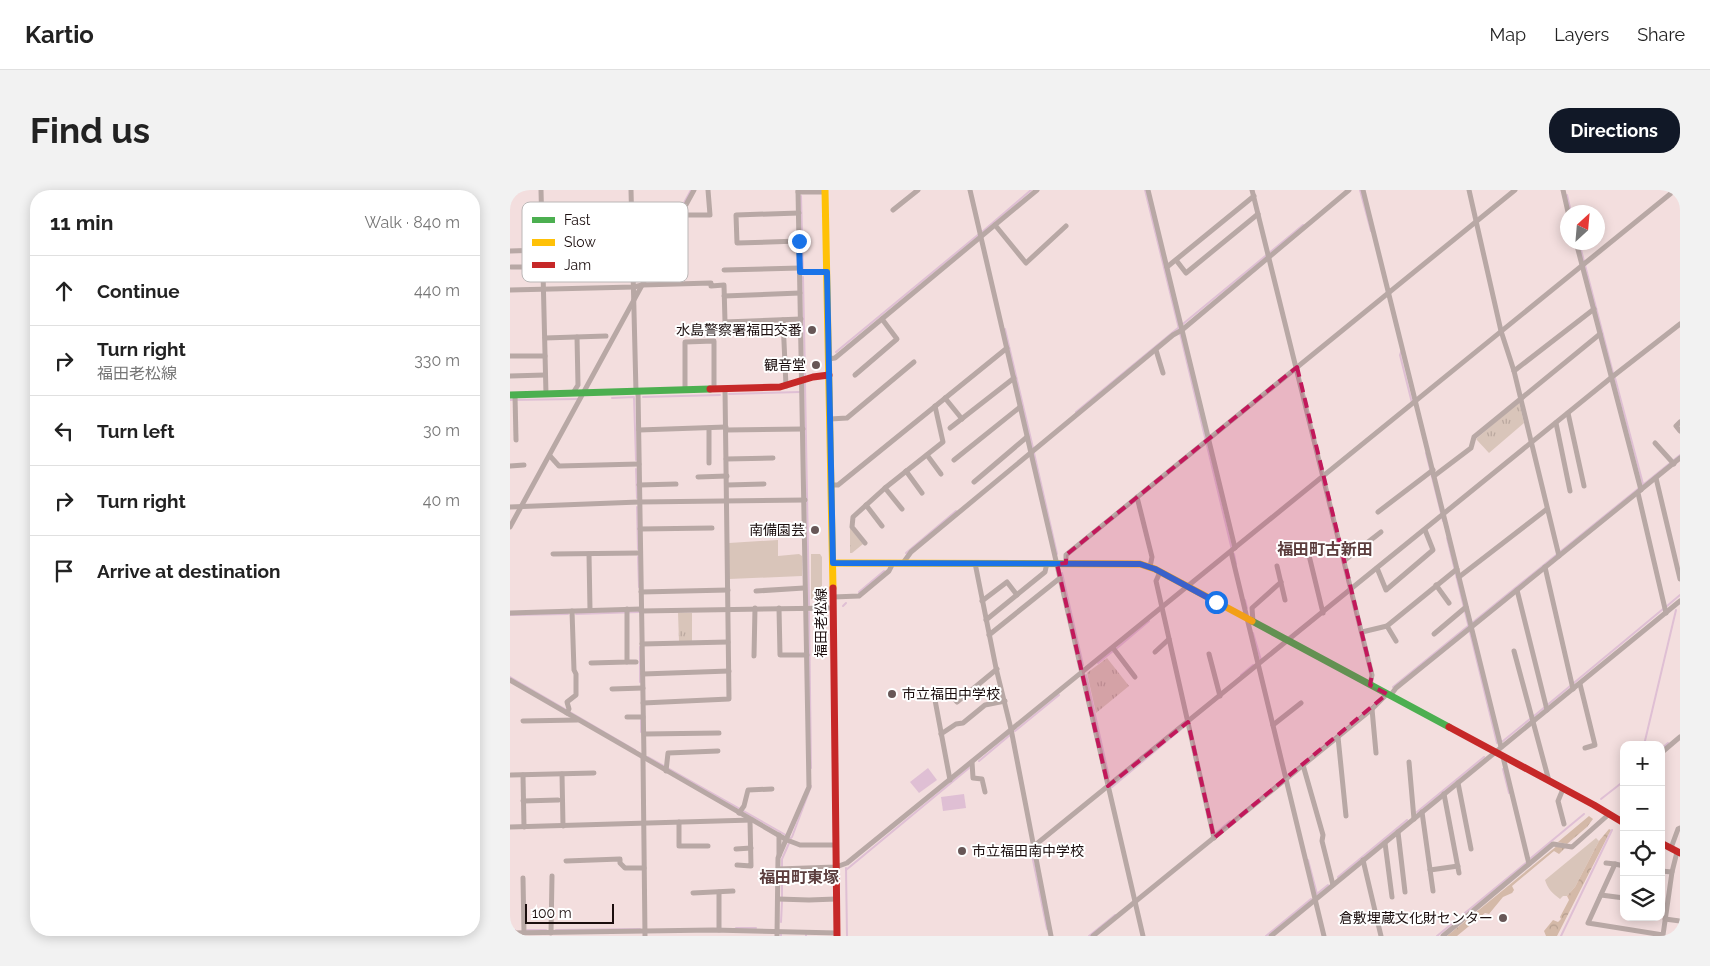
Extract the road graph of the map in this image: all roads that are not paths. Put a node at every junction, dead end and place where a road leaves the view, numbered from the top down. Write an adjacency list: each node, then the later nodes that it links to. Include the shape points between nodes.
1 (694, 190): 16 (street)
2 (708, 190): 21 (street, via 710,215)
3 (918, 190): 18 (street)
4 (970, 190): 25 (street)
5 (1036, 190): 23 (street)
6 (1148, 190): 31 (street)
7 (1349, 190): 28 (street)
8 (1363, 190): 42 (street)
9 (1469, 190): 22 (street)
10 (1516, 190): 22 (street)
11 (1562, 190): 17 (street)
12 (1675, 190): 30 (street)
13 (798, 191): 14 (street); 19 (street)
14 (826, 191): 34 (street, 福田老松線)
15 (1253, 193): 20 (street); 29 (street)
16 (688, 202)
17 (1566, 205)
18 (893, 210)
19 (799, 213): 26 (street); 26 (street, via 736,215 737,243)
20 (1258, 214): 28 (street); 29 (street, via 1186,273)
21 (688, 216)
22 (1477, 221): 42 (street); 51 (street)
23 (995, 224): 24 (street, via 1026,263); 25 (street)
24 (1066, 226)
25 (982, 235): 47 (street); 56 (street)
26 (799, 241): 33 (street)
27 (1579, 250): 30 (street)
28 (1268, 256): 50 (street); 62 (street)
29 (1176, 260): 31 (street)
30 (1583, 263): 45 (street); 51 (street)
31 (1167, 267): 50 (street)
32 (724, 270): 33 (street)
33 (800, 270): 34 (street); 41 (street)
34 (827, 272): 60 (street, 福田老松線)
35 (544, 282): 39 (street)
36 (638, 282): 38 (street)
37 (641, 282): 38 (street)
38 (639, 286): 39 (street); 43 (street, via 711,283 711,286 724,285); 44 (street); 44 (street)
39 (544, 289): 40 (street); 55 (street)
40 (510, 290)
41 (800, 293): 43 (street); 46 (street)
42 (1388, 294): 62 (street); 83 (street)
43 (724, 296): 48 (street, via 725,322)
44 (634, 298): 76 (street); 78 (street)
45 (1594, 309): 52 (street); 63 (street)
46 (801, 319): 48 (street); 71 (street)
47 (882, 319): 60 (street, via 835,358); 67 (street, via 897,339)
48 (783, 320): 72 (street)
49 (1680, 324): 69 (street)
50 (1181, 329): 57 (street); 100 (street)
51 (1501, 331): 63 (street); 83 (street)
52 (1600, 334): 69 (street); 81 (street)
53 (606, 336): 54 (street)
54 (576, 337): 55 (street); 77 (street, via 578,385)
55 (545, 338): 59 (street)
56 (1007, 348): 70 (street); 82 (street)
57 (1156, 350): 64 (street); 102 (street)
58 (510, 356): 59 (street)
59 (545, 356): 65 (street)
60 (828, 360): 66 (street, 福田老松線)
61 (914, 362): 87 (street, via 847,418)
62 (1297, 367): 100 (street); 117 (street)
63 (1514, 371): 81 (street)
64 (1163, 374)
65 (545, 375): 68 (street); 79 (street)
66 (829, 375): 71 (street); 87 (street, 福田老松線)
67 (855, 375)
68 (510, 376)
69 (1612, 376): 86 (street); 129 (street)
70 (1014, 378): 85 (street); 88 (street)
71 (802, 381): 72 (street); 94 (street)
72 (786, 386): 74 (street)
73 (714, 389): 74 (street); 75 (street); 75 (street, via 714,341 685,342)
74 (725, 389): 92 (street)
75 (685, 390): 76 (street)
76 (637, 392): 78 (street); 95 (street)
77 (574, 393): 78 (street); 79 (street)
78 (584, 393): 104 (street)
79 (546, 394): 80 (street)
80 (513, 395): 98 (street)
81 (1521, 397): 99 (street); 115 (street, via 1474,436 1471,448)
82 (946, 398): 84 (street); 88 (street)
83 (1413, 402): 115 (street); 117 (street)
84 (935, 406): 103 (street, via 943,442); 126 (street, via 838,484)
85 (1020, 407): 97 (street); 108 (street)
86 (1568, 413): 90 (street); 127 (street)
87 (830, 419): 126 (street, 福田老松線)
88 (962, 419): 93 (street)
89 (1680, 422): 96 (street, via 1676,426)
90 (1556, 423): 99 (street); 130 (street)
91 (709, 428): 92 (street); 95 (street); 110 (street)
92 (726, 428): 94 (street); 107 (street)
93 (950, 428)
94 (803, 429): 133 (street)
95 (639, 430): 111 (street)
96 (1680, 431)
97 (1027, 437): 102 (street); 121 (street)
98 (516, 440)
99 (1532, 440): 140 (street); 142 (street)
100 (1206, 441): 132 (street); 151 (street)
101 (1655, 443): 109 (street)
102 (1032, 451): 159 (street, via 911,552); 163 (street)
103 (927, 455): 114 (street); 116 (street)
104 (550, 456): 111 (street, via 559,466); 137 (street)
105 (773, 458): 107 (street)
106 (1680, 458): 109 (street)
107 (726, 459): 118 (street)
108 (954, 460)
109 (1672, 462): 120 (street)
110 (709, 463)
111 (639, 464): 124 (street)
112 (524, 465): 113 (street)
113 (510, 466)
114 (906, 471): 128 (street); 131 (street)
115 (1432, 472): 141 (street); 142 (street)
116 (941, 474)
117 (1324, 475): 151 (street); 156 (street)
118 (727, 476): 119 (street); 125 (street)
119 (698, 477)
120 (1656, 478): 129 (street); 172 (street)
121 (974, 482)
122 (676, 484): 124 (street)
123 (764, 484): 125 (street)
124 (639, 485): 135 (street)
125 (727, 485): 134 (street)
126 (831, 486): 157 (street, 福田老松線)
127 (1584, 486)
128 (886, 488): 136 (street); 139 (street)
129 (1640, 488): 155 (street); 198 (street)
130 (1570, 491)
131 (922, 493)
132 (1137, 497): 161 (street, via 1066,555); 165 (street, via 1152,557)
133 (804, 500): 134 (street); 176 (street)
134 (727, 501): 135 (street); 178 (street)
135 (639, 502): 137 (street); 146 (street)
136 (866, 505): 143 (street); 149 (street, via 853,517 852,527)
137 (520, 506): 138 (street); 144 (street)
138 (510, 507)
139 (902, 509)
140 (1547, 509): 155 (street); 170 (street)
141 (1378, 512)
142 (1442, 516): 147 (street); 168 (street)
143 (882, 526)
144 (510, 527)
145 (712, 528): 146 (street)
146 (640, 529): 152 (street)
147 (1425, 530): 167 (street); 167 (street, via 1433,550 1386,590)
148 (1381, 532): 156 (street)
149 (865, 543)
150 (1306, 543): 200 (street)
151 (1233, 550): 175 (street); 203 (street)
152 (640, 553): 154 (street); 181 (street)
153 (553, 554): 154 (street)
154 (589, 554): 196 (street)
155 (1558, 554): 166 (street)
156 (1344, 560): 177 (street)
157 (833, 563): 158 (street); 183 (street, 福田老松線)
158 (893, 563): 159 (street); 183 (street, via 889,571 859,596)
159 (903, 563): 160 (street)
160 (975, 563): 162 (street); 185 (street)
161 (1066, 563): 163 (street); 165 (street, via 1140,564)
162 (1047, 564): 163 (street); 182 (street, via 1045,572)
163 (1057, 564): 171 (street)
164 (1277, 566): 173 (street)
165 (1150, 567): 169 (street)
166 (1545, 567): 179 (street); 232 (street)
167 (1377, 568): 177 (street)
168 (1455, 570): 170 (street); 174 (street)
169 (1160, 572): 175 (street); 192 (street, via 1156,581)
170 (1459, 577): 193 (street)
171 (1060, 578): 208 (street); 226 (street)
172 (1680, 579)
173 (1281, 582): 184 (street); 203 (street, via 1252,608)
174 (1436, 585): 187 (street); 204 (street)
175 (1188, 587): 192 (street); 203 (street)
176 (804, 588): 180 (street); 188 (street)
177 (1352, 589): 200 (street); 206 (street)
178 (728, 590): 181 (street); 195 (street)
179 (1518, 590): 205 (street); 240 (street)
180 (756, 591)
181 (641, 592): 197 (street)
182 (1016, 595): 185 (street, via 1007,582); 202 (street)
183 (833, 597): 191 (street, 福田老松線)
184 (1285, 600)
185 (982, 601): 202 (street)
186 (1680, 601): 198 (street)
187 (1449, 603)
188 (805, 607): 190 (street); 191 (street); 218 (street)
189 (754, 608): 190 (street); 195 (street); 219 (street)
190 (779, 608): 218 (street, via 780,655)
191 (833, 608): 301 (street, 福田老松線)
192 (1162, 608): 209 (street); 214 (street)
193 (1465, 608): 205 (street); 207 (street)
194 (627, 609): 196 (street); 197 (street); 220 (street)
195 (728, 609): 197 (street); 212 (street)
196 (590, 610): 199 (street)
197 (641, 610): 213 (street)
198 (1665, 610): 230 (street)
199 (572, 611): 201 (street); 242 (street, via 576,695 567,702)
200 (1323, 611): 210 (street)
201 (510, 612)
202 (986, 620): 208 (street)
203 (1250, 621): 210 (street); 223 (street)
204 (1387, 626): 206 (street); 211 (street)
205 (1470, 626): 235 (street); 257 (street)
206 (1362, 632): 231 (street, via 1372,675)
207 (1434, 634)
208 (990, 635): 224 (street)
209 (1170, 639): 215 (street); 248 (street)
210 (1288, 641): 223 (street); 231 (street)
211 (1396, 641)
212 (728, 642): 213 (street); 225 (street)
213 (642, 644): 227 (street)
214 (1113, 648): 226 (street); 228 (street)
215 (1155, 652)
216 (1514, 652): 246 (street)
217 (1209, 654): 236 (street)
218 (806, 655): 299 (street, via 809,788)
219 (754, 656)
220 (627, 662): 221 (street); 222 (street)
221 (636, 662)
222 (591, 663)
223 (1258, 666): 236 (street); 249 (street)
224 (996, 669): 237 (street); 253 (street, via 957,702 948,690 935,700)
225 (729, 671): 227 (street); 238 (street, via 729,699)
226 (1082, 673): 250 (street); 275 (street)
227 (643, 674): 233 (street)
228 (1135, 677)
229 (510, 680): 242 (street)
230 (1580, 684): 232 (street); 256 (street, via 1595,745)
231 (1370, 685): 235 (street)
232 (1572, 686): 240 (street)
233 (643, 688): 234 (street); 238 (street)
234 (612, 689)
235 (1388, 695): 241 (street); 257 (street)
236 (1220, 696): 248 (street)
237 (1004, 701): 250 (street); 253 (street, via 984,705 963,723)
238 (643, 703): 243 (street)
239 (1301, 703): 249 (street)
240 (1546, 707): 246 (street)
241 (1372, 709): 254 (street); 260 (street)
242 (568, 711): 245 (street)
243 (643, 716): 244 (street); 252 (street)
244 (627, 717)
245 (579, 720): 247 (street); 261 (street)
246 (1532, 720): 257 (street); 274 (street)
247 (523, 721)
248 (1188, 722): 275 (street); 298 (street)
249 (1273, 725): 271 (street)
250 (1011, 729): 263 (street); 303 (street)
251 (719, 733): 252 (street)
252 (645, 734): 261 (street)
253 (941, 734): 272 (street)
254 (1338, 737): 265 (street); 285 (street)
255 (1680, 737): 258 (street)
256 (1585, 748)
257 (1498, 750): 262 (street); 273 (street)
258 (1665, 750)
259 (718, 751): 266 (street, via 668,753)
260 (1376, 753)
261 (644, 756): 266 (street); 290 (street)
262 (1503, 756): 274 (street); 312 (street)
263 (972, 762): 272 (street); 278 (street, via 974,778 982,779)
264 (1409, 762): 286 (street)
265 (1302, 765): 271 (street); 326 (street, via 1323,835)
266 (667, 769): 282 (street)
267 (594, 773): 268 (street)
268 (562, 774): 270 (street); 292 (street)
269 (511, 775): 270 (street)
270 (523, 775): 281 (street)
271 (1286, 779): 298 (street); 337 (street)
272 (950, 780): 317 (street, via 847,863)
273 (1458, 782): 279 (street); 306 (street)
274 (1549, 782): 277 (street)
275 (1108, 786): 303 (street); 339 (street)
276 (772, 789): 282 (street, via 748,790)
277 (1563, 789): 284 (street); 291 (street, via 1558,800)
278 (986, 792)
279 (1444, 794): 283 (street); 316 (street)
280 (558, 800): 281 (street)
281 (523, 802): 294 (street)
282 (740, 811): 287 (street)
283 (1422, 812): 286 (street); 320 (street)
284 (1608, 815): 288 (street); 312 (street, via 1572,847 1553,844)
285 (1346, 816)
286 (1414, 819): 296 (street)
287 (751, 820): 289 (street); 297 (street); 304 (street)
288 (1620, 821)
289 (679, 822): 290 (street); 302 (street, via 679,846)
290 (643, 823): 292 (street); 318 (street)
291 (1564, 824)
292 (563, 826): 294 (street)
293 (510, 827): 294 (street)
294 (524, 827)
295 (1680, 828): 307 (street)
296 (1398, 832): 300 (street); 330 (street)
297 (779, 836): 299 (street); 308 (street)
298 (1214, 838): 339 (street)
299 (789, 839): 301 (street, via 800,845); 308 (street)
300 (1385, 843): 309 (street); 333 (street)
301 (835, 845): 317 (street, 福田老松線)
302 (708, 846)
303 (1034, 846): 353 (street)
304 (751, 848): 305 (street); 314 (street, via 751,866)
305 (736, 849)
306 (1471, 849)
307 (1676, 851): 322 (street)
308 (778, 858): 319 (street)
309 (1363, 860): 326 (street); 357 (street)
310 (566, 861): 318 (street, via 620,859 625,868)
311 (1606, 863): 313 (street)
312 (1529, 864): 358 (street)
313 (1615, 864): 315 (street); 332 (street)
314 (737, 865)
315 (1620, 865)
316 (1458, 866): 320 (street); 323 (street)
317 (836, 867): 319 (street); 336 (street, 福田老松線)
318 (644, 868): 349 (street)
319 (778, 869): 335 (street)
320 (1430, 870): 327 (street)
321 (1665, 871): 322 (street)
322 (1672, 872): 338 (street)
323 (1459, 873)
324 (552, 876): 345 (street)
325 (523, 878): 347 (street)
326 (1333, 885): 337 (street)
327 (1432, 891)
328 (720, 892): 329 (street); 331 (street); 343 (street)
329 (733, 892)
330 (1405, 892)
331 (692, 893)
332 (1601, 895): 334 (street); 341 (street, via 1588,924 1663,935)
333 (1392, 897)
334 (1620, 897)
335 (778, 898): 336 (street); 346 (street)
336 (836, 899): 351 (street, 福田老松線)
337 (1315, 900): 352 (street); 356 (street)
338 (1665, 900)
339 (1135, 902): 354 (street); 355 (street)
340 (1665, 919): 342 (street)
341 (1665, 921)
342 (1680, 921)
343 (715, 932): 346 (street); 349 (street)
344 (510, 933): 347 (street)
345 (551, 933): 347 (street); 348 (street)
346 (777, 933): 350 (street)
347 (520, 934)
348 (574, 934): 349 (street)
349 (645, 934)
350 (809, 934): 351 (street)
351 (837, 934)
352 (1275, 935)
353 (1051, 936)
354 (1093, 936)
355 (1142, 936)
356 (1324, 936)
357 (1381, 936)
358 (1443, 936)

